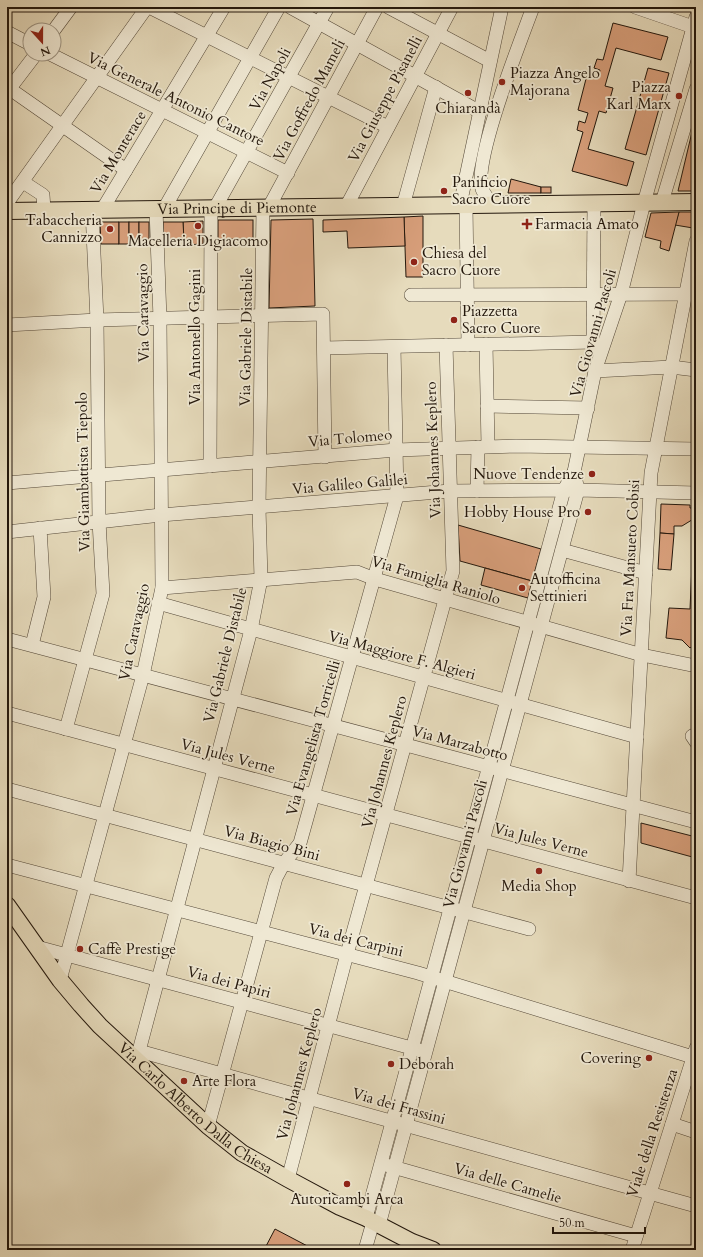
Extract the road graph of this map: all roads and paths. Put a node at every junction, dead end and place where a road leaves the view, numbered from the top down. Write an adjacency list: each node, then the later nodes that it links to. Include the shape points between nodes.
1 (71, 7): 14 (street)
2 (148, 7): 19 (street); 28 (street)
3 (224, 7): 19 (street, Via Monterace)
4 (279, 7): 22 (street)
5 (290, 7): 15 (street)
6 (328, 7): 15 (street, Via Napoli)
7 (377, 7): 21 (street, Via Goffredo Mameli)
8 (388, 7): 18 (street)
9 (452, 7): 18 (street, Via Giuseppe Pisanelli)
10 (501, 7): 24 (street)
11 (533, 7): 49 (street, via 502,94 482,162 482,189)
12 (635, 7): 13 (street)
13 (663, 11): 16 (street)
14 (60, 22)
15 (319, 23): 21 (street); 27 (street, Via Napoli)
16 (695, 24): 35 (street, Via Giovanni Pascoli)
17 (7, 32): 20 (street)
18 (438, 34): 24 (street); 26 (street, Via Giuseppe Pisanelli)
19 (206, 36): 22 (street); 33 (street, Via Monterace)
20 (22, 40)
21 (357, 44): 26 (street); 32 (street, Via Goffredo Mameli)
22 (250, 58): 27 (street); 39 (street)
23 (62, 60): 28 (street, Via Generale Antonio Cantore)
24 (487, 60): 34 (street)
25 (30, 62): 31 (street)
26 (415, 76): 29 (street); 38 (street, Via Giuseppe Pisanelli)
27 (289, 77): 32 (street); 40 (street, Via Napoli)
28 (96, 78): 33 (street, Via Generale Antonio Cantore); 37 (street)
29 (436, 87): 34 (street); 52 (street)
30 (696, 89): 36 (street)
31 (8, 91): 37 (street)
32 (328, 98): 38 (street); 42 (street, Via Goffredo Mameli)
33 (162, 110): 39 (street, Via Generale Antonio Cantore); 41 (street, Via Monterace)
34 (476, 110): 50 (street)
35 (668, 116): 36 (street); 47 (street, Via Giovanni Pascoli)
36 (692, 123): 44 (street)
37 (63, 125): 41 (street); 43 (street)
38 (388, 127): 51 (street, Via Giuseppe Pisanelli)
39 (207, 133): 40 (street, Via Generale Antonio Cantore); 55 (street)
40 (247, 152): 42 (street, Via Generale Antonio Cantore); 54 (street, Via Napoli)
41 (126, 170): 57 (street, Via Monterace)
42 (288, 173): 53 (street, Via Goffredo Mameli)
43 (23, 182): 48 (street); 56 (street, via 43,195)
44 (662, 202): 45 (main road, Via Principe di Piemonte); 47 (main road, Via Principe di Piemonte)
45 (696, 202)
46 (594, 203): 47 (main road, Via Principe di Piemonte); 49 (main road, Via Principe di Piemonte); 64 (street)
47 (644, 203): 60 (street, Via Giovanni Pascoli)
48 (7, 204)
49 (492, 204): 50 (main road, Via Principe di Piemonte)
50 (463, 205): 52 (main road, Via Principe di Piemonte); 63 (street)
51 (346, 206): 52 (main road, Via Principe di Piemonte); 53 (main road, Via Principe di Piemonte)
52 (403, 206)
53 (266, 207): 54 (main road, Via Principe di Piemonte); 65 (street, Via Gabriele Distabile)
54 (214, 208): 55 (main road, Via Principe di Piemonte); 66 (street, Via Antonello Gagini)
55 (160, 209): 57 (main road, Via Principe di Piemonte); 67 (street, Via Caravaggio)
56 (44, 210): 57 (main road, Via Principe di Piemonte); 58 (main road, Via Principe di Piemonte)
57 (97, 210): 68 (street, Via Giambattista Tiepolo)
58 (7, 211)
59 (696, 241): 61 (street, Via Fra Mansueto Cobisi)
60 (621, 294): 61 (street); 64 (street); 70 (street, Via Giovanni Pascoli)
61 (691, 294): 78 (street, Via Fra Mansueto Cobisi)
62 (411, 295): 63 (street)
63 (468, 295): 64 (street); 75 (street)
64 (592, 295): 71 (street)
65 (263, 316): 66 (street); 77 (street, via 323,314); 90 (street, Via Gabriele Distabile)
66 (211, 318): 67 (street); 91 (street, Via Antonello Gagini)
67 (160, 319): 68 (street); 92 (street, Via Caravaggio)
68 (97, 320): 69 (street); 94 (street, Via Giambattista Tiepolo)
69 (7, 325)
70 (611, 326): 71 (street); 80 (street, Via Giovanni Pascoli)
71 (593, 327): 72 (street)
72 (593, 342): 73 (street); 80 (street)
73 (486, 344): 75 (street); 81 (street)
74 (446, 345): 75 (street); 76 (street); 85 (street, Via Johannes Keplero)
75 (468, 345)
76 (394, 347): 77 (street); 88 (street, Via Evangelista Torricelli)
77 (324, 348): 89 (street)
78 (671, 367): 79 (street); 80 (street); 86 (street, Via Fra Mansueto Cobisi)
79 (696, 370)
80 (595, 371): 82 (street, Via Giovanni Pascoli)
81 (487, 406): 82 (street); 83 (street)
82 (588, 408): 84 (street, Via Giovanni Pascoli)
83 (483, 446): 84 (street, Via Tolomeo); 85 (street, Via Tolomeo); 99 (street)
84 (580, 446): 86 (street, Via Tolomeo); 93 (street, Via Giovanni Pascoli)
85 (449, 448): 88 (street, Via Tolomeo); 98 (street, Via Johannes Keplero)
86 (655, 448): 87 (street, Via Tolomeo); 100 (street, Via Fra Mansueto Cobisi)
87 (696, 449)
88 (396, 450): 89 (street, Via Tolomeo); 102 (street, Via Evangelista Torricelli)
89 (325, 457): 90 (street, Via Tolomeo)
90 (260, 462): 91 (street, Via Tolomeo); 103 (street, Via Gabriele Distabile)
91 (210, 466): 92 (street, Via Tolomeo)
92 (162, 470): 94 (street, Via Tolomeo); 104 (street, Via Caravaggio)
93 (574, 472): 96 (street, Via Giovanni Pascoli); 97 (street, Via Giovanni Pascoli)
94 (99, 474): 95 (street, Via Tolomeo); 105 (street, Via Giambattista Tiepolo)
95 (7, 483)
96 (564, 490): 97 (street, Via Galileo Galilei); 99 (street, Via Galileo Galilei); 115 (street, Via Giovanni Pascoli)
97 (578, 490): 100 (street, Via Galileo Galilei); 108 (street, Via Giovanni Pascoli)
98 (450, 491): 99 (street, Via Galileo Galilei); 102 (street, Via Galileo Galilei); 113 (street, Via Johannes Keplero, via 453,571)
99 (477, 491)
100 (650, 491): 101 (street, Via Galileo Galilei); 109 (street, Via Fra Mansueto Cobisi)
101 (696, 493)
102 (397, 496): 103 (street, Via Galileo Galilei); 111 (street, Via Evangelista Torricelli)
103 (259, 508): 104 (street, Via Galileo Galilei); 110 (street, Via Gabriele Distabile)
104 (161, 515): 105 (street, Via Galileo Galilei); 112 (street, Via Caravaggio)
105 (99, 521): 106 (street, Via Galileo Galilei); 122 (street, Via Giambattista Tiepolo, via 103,594)
106 (40, 528): 107 (street, Via Galileo Galilei); 119 (street, via 44,597)
107 (7, 532)
108 (562, 550): 109 (street); 116 (street, Via Giovanni Pascoli)
109 (646, 573): 120 (street, Via Fra Mansueto Cobisi)
110 (261, 579): 111 (street, Via Famiglia Raniolo, via 357,572); 112 (street, Via Famiglia Raniolo); 117 (street, Via Gabriele Distabile)
111 (374, 579): 113 (street, Via Famiglia Raniolo); 121 (street, Via Evangelista Torricelli)
112 (162, 588): 114 (street, Via Caravaggio)
113 (445, 599): 115 (street, Via Famiglia Raniolo); 125 (street, Via Johannes Keplero)
114 (158, 603): 117 (street, Via Maggiore F. Algieri); 124 (street, Via Caravaggio)
115 (528, 624): 116 (street, Via Famiglia Raniolo); 127 (street, Via Giovanni Pascoli)
116 (541, 627): 120 (street, Via Famiglia Raniolo); 128 (street, Via Giovanni Pascoli)
117 (250, 630): 121 (street, Via Maggiore F. Algieri); 126 (street, Via Gabriele Distabile)
118 (7, 638): 119 (street, Via Marzabotto)
119 (32, 645): 122 (street, Via Marzabotto)
120 (642, 655): 123 (street, Via Famiglia Raniolo); 133 (street, Via Fra Mansueto Cobisi)
121 (353, 657): 125 (street, Via Maggiore F. Algieri); 130 (street, Via Evangelista Torricelli)
122 (84, 659): 124 (street, Via Marzabotto); 131 (street, Via Giambattista Tiepolo)
123 (696, 666)
124 (143, 675): 126 (street, Via Marzabotto); 136 (street, Via Caravaggio)
125 (424, 677): 127 (street, Via Maggiore F. Algieri); 135 (street, Via Johannes Keplero)
126 (232, 698): 130 (street, Via Marzabotto); 138 (street, Via Gabriele Distabile)
127 (507, 700): 128 (street, Via Maggiore F. Algieri); 137 (street, Via Giovanni Pascoli)
128 (520, 704): 133 (street, Via Maggiore F. Algieri); 139 (street, Via Giovanni Pascoli)
129 (7, 713): 131 (street, Via Jules Verne)
130 (334, 726): 135 (street, Via Marzabotto); 141 (street, Via Evangelista Torricelli)
131 (66, 729): 136 (street, Via Jules Verne)
132 (696, 734): 134 (street, via 692,736)
133 (637, 737): 142 (street, Via Fra Mansueto Cobisi)
134 (696, 742)
135 (406, 745): 137 (street, Via Marzabotto); 144 (street, Via Johannes Keplero)
136 (123, 746): 138 (street, Via Jules Verne); 143 (street, Via Caravaggio)
137 (489, 767): 139 (street, Via Marzabotto); 146 (street, Via Giovanni Pascoli)
138 (212, 768): 141 (street, Via Jules Verne); 147 (street, Via Gabriele Distabile)
139 (502, 770): 142 (street, Via Marzabotto); 148 (street, Via Giovanni Pascoli)
140 (7, 789): 143 (street, Via Biagio Bini)
141 (313, 796): 144 (street, Via Jules Verne); 149 (street, Via Evangelista Torricelli, via 300,843)
142 (634, 805): 145 (street, Via Marzabotto); 151 (street, Via Fra Mansueto Cobisi)
143 (104, 815): 147 (street, Via Biagio Bini); 153 (street, Via Caravaggio)
144 (386, 815): 146 (street, Via Jules Verne); 152 (street, Via Johannes Keplero)
145 (696, 822)
146 (470, 838): 148 (street, Via Jules Verne); 156 (street, Via Giovanni Pascoli)
147 (194, 839): 149 (street, Via Biagio Bini); 157 (street, Via Gabriele Distabile)
148 (483, 841): 151 (street, Via Jules Verne); 158 (street, Via Giovanni Pascoli)
149 (284, 863): 152 (street, Via Biagio Bini); 160 (street, Via Evangelista Torricelli, via 276,878)
150 (7, 865): 153 (street, Via dei Carpini)
151 (629, 881): 154 (street, Via Jules Verne)
152 (366, 885): 156 (street, Via Biagio Bini); 162 (street, Via Johannes Keplero)
153 (85, 887): 157 (street, Via dei Carpini); 163 (street, Via Caravaggio)
154 (696, 898)
155 (7, 905): 161 (main road, Via Carlo Alberto Dalla Chiesa)
156 (450, 908): 158 (street, Via Biagio Bini); 164 (street, Via Giovanni Pascoli)
157 (176, 910): 160 (street, Via dei Carpini); 166 (street, Via Gabriele Distabile)
158 (464, 911): 159 (street, Via Biagio Bini); 167 (street, Via Giovanni Pascoli)
159 (529, 929)
160 (261, 932): 162 (street, Via dei Carpini); 168 (street, Via Evangelista Torricelli)
161 (37, 947): 163 (street, Via dei Papiri); 165 (main road, Via Carlo Alberto Dalla Chiesa)
162 (347, 954): 164 (street, Via dei Carpini); 169 (street, Via Johannes Keplero)
163 (66, 956): 165 (street, Via Caravaggio); 166 (street, Via dei Papiri)
164 (432, 977): 167 (street, Via dei Carpini); 170 (street, Via Giovanni Pascoli)
165 (60, 980): 172 (main road, Via Carlo Alberto Dalla Chiesa, via 100,1026)
166 (157, 980): 168 (street, Via dei Papiri); 172 (street, Via Gabriele Distabile)
167 (445, 981): 171 (street, Via Giovanni Pascoli); 173 (street, Via dei Carpini)
168 (242, 1003): 169 (street, Via dei Papiri); 174 (street, Via Evangelista Torricelli)
169 (328, 1025): 170 (street, Via dei Papiri); 175 (street, Via Johannes Keplero)
170 (412, 1048): 171 (street, Via dei Papiri); 176 (street, Via Giovanni Pascoli)
171 (425, 1052): 178 (street, Via Giovanni Pascoli)
172 (136, 1053): 174 (street, Via dei Frassini); 179 (main road, Via Carlo Alberto Dalla Chiesa)
173 (695, 1054): 177 (street, Viale della Resistenza)
174 (222, 1074): 175 (street, Via dei Frassini); 179 (street, Via Evangelista Torricelli)
175 (309, 1098): 176 (street, Via dei Frassini); 183 (street, Via Johannes Keplero)
176 (392, 1121): 178 (street, Via dei Frassini); 181 (street, Via Giovanni Pascoli)
177 (672, 1124): 180 (street); 184 (street, Viale della Resistenza)
178 (406, 1125): 182 (street, Via Giovanni Pascoli); 184 (street, Via dei Frassini)
179 (208, 1126): 183 (main road, Via Carlo Alberto Dalla Chiesa, via 242,1152)
180 (696, 1132)
181 (381, 1164): 182 (street, Via delle Camelie); 186 (street, Via Giovanni Pascoli)
182 (394, 1167): 186 (street, Via Giovanni Pascoli); 187 (street, Via delle Camelie)
183 (288, 1179): 186 (main road, Via Carlo Alberto Dalla Chiesa)
184 (650, 1193): 185 (street, Via dei Frassini); 187 (street, Viale della Resistenza)
185 (696, 1206)
186 (373, 1222): 188 (street); 189 (main road, Via Carlo Alberto Dalla Chiesa)
187 (636, 1236): 190 (street, Viale della Resistenza)
188 (365, 1250)
189 (433, 1250)
190 (632, 1250)

